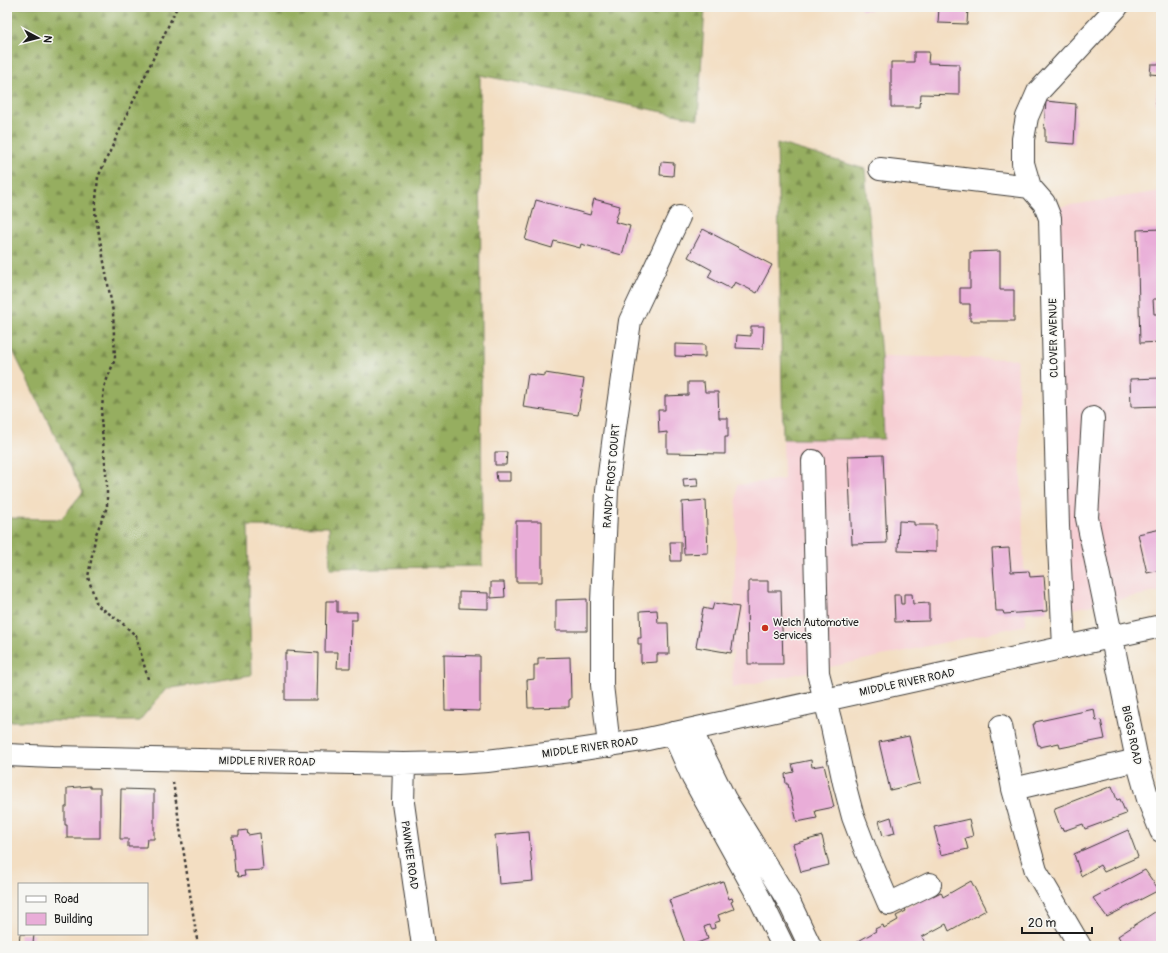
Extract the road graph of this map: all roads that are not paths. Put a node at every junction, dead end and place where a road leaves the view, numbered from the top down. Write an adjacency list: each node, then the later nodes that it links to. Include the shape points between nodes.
1 (1117, 7): 3 (street, via 1038,92 1027,117 1023,138 1023,163)
2 (880, 169): 3 (street)
3 (1030, 187): 9 (street, CLOVER AVENUE, via 1044,203 1050,218 1058,526)
4 (679, 217): 13 (street, RANDY FROST COURT, via 630,321 617,412 607,490 602,602 602,685)
5 (1092, 418): 8 (street, BIGGS ROAD, via 1087,518)
6 (813, 461): 10 (street, via 818,673)
7 (1161, 626): 8 (street, MIDDLE RIVER ROAD)
8 (1111, 637): 9 (street, MIDDLE RIVER ROAD); 15 (street, BIGGS ROAD)
9 (1064, 647): 10 (street, MIDDLE RIVER ROAD)
10 (824, 700): 12 (street, MIDDLE RIVER ROAD); 19 (street, via 853,817 890,904)
11 (1001, 726): 17 (street)
12 (682, 732): 13 (street, MIDDLE RIVER ROAD); 21 (street, via 693,778); 22 (street, via 790,904)
13 (609, 746): 16 (street, MIDDLE RIVER ROAD, via 487,761)
14 (7, 755): 16 (street, MIDDLE RIVER ROAD)
15 (1137, 760): 17 (street); 18 (street, BIGGS ROAD, via 1148,799)
16 (404, 764): 20 (street, PAWNEE ROAD, via 403,803)
17 (1013, 789): 23 (street, via 1036,871)
18 (1161, 831)
19 (930, 884)
20 (423, 946)
21 (783, 946)
22 (810, 946)
23 (1080, 946)

